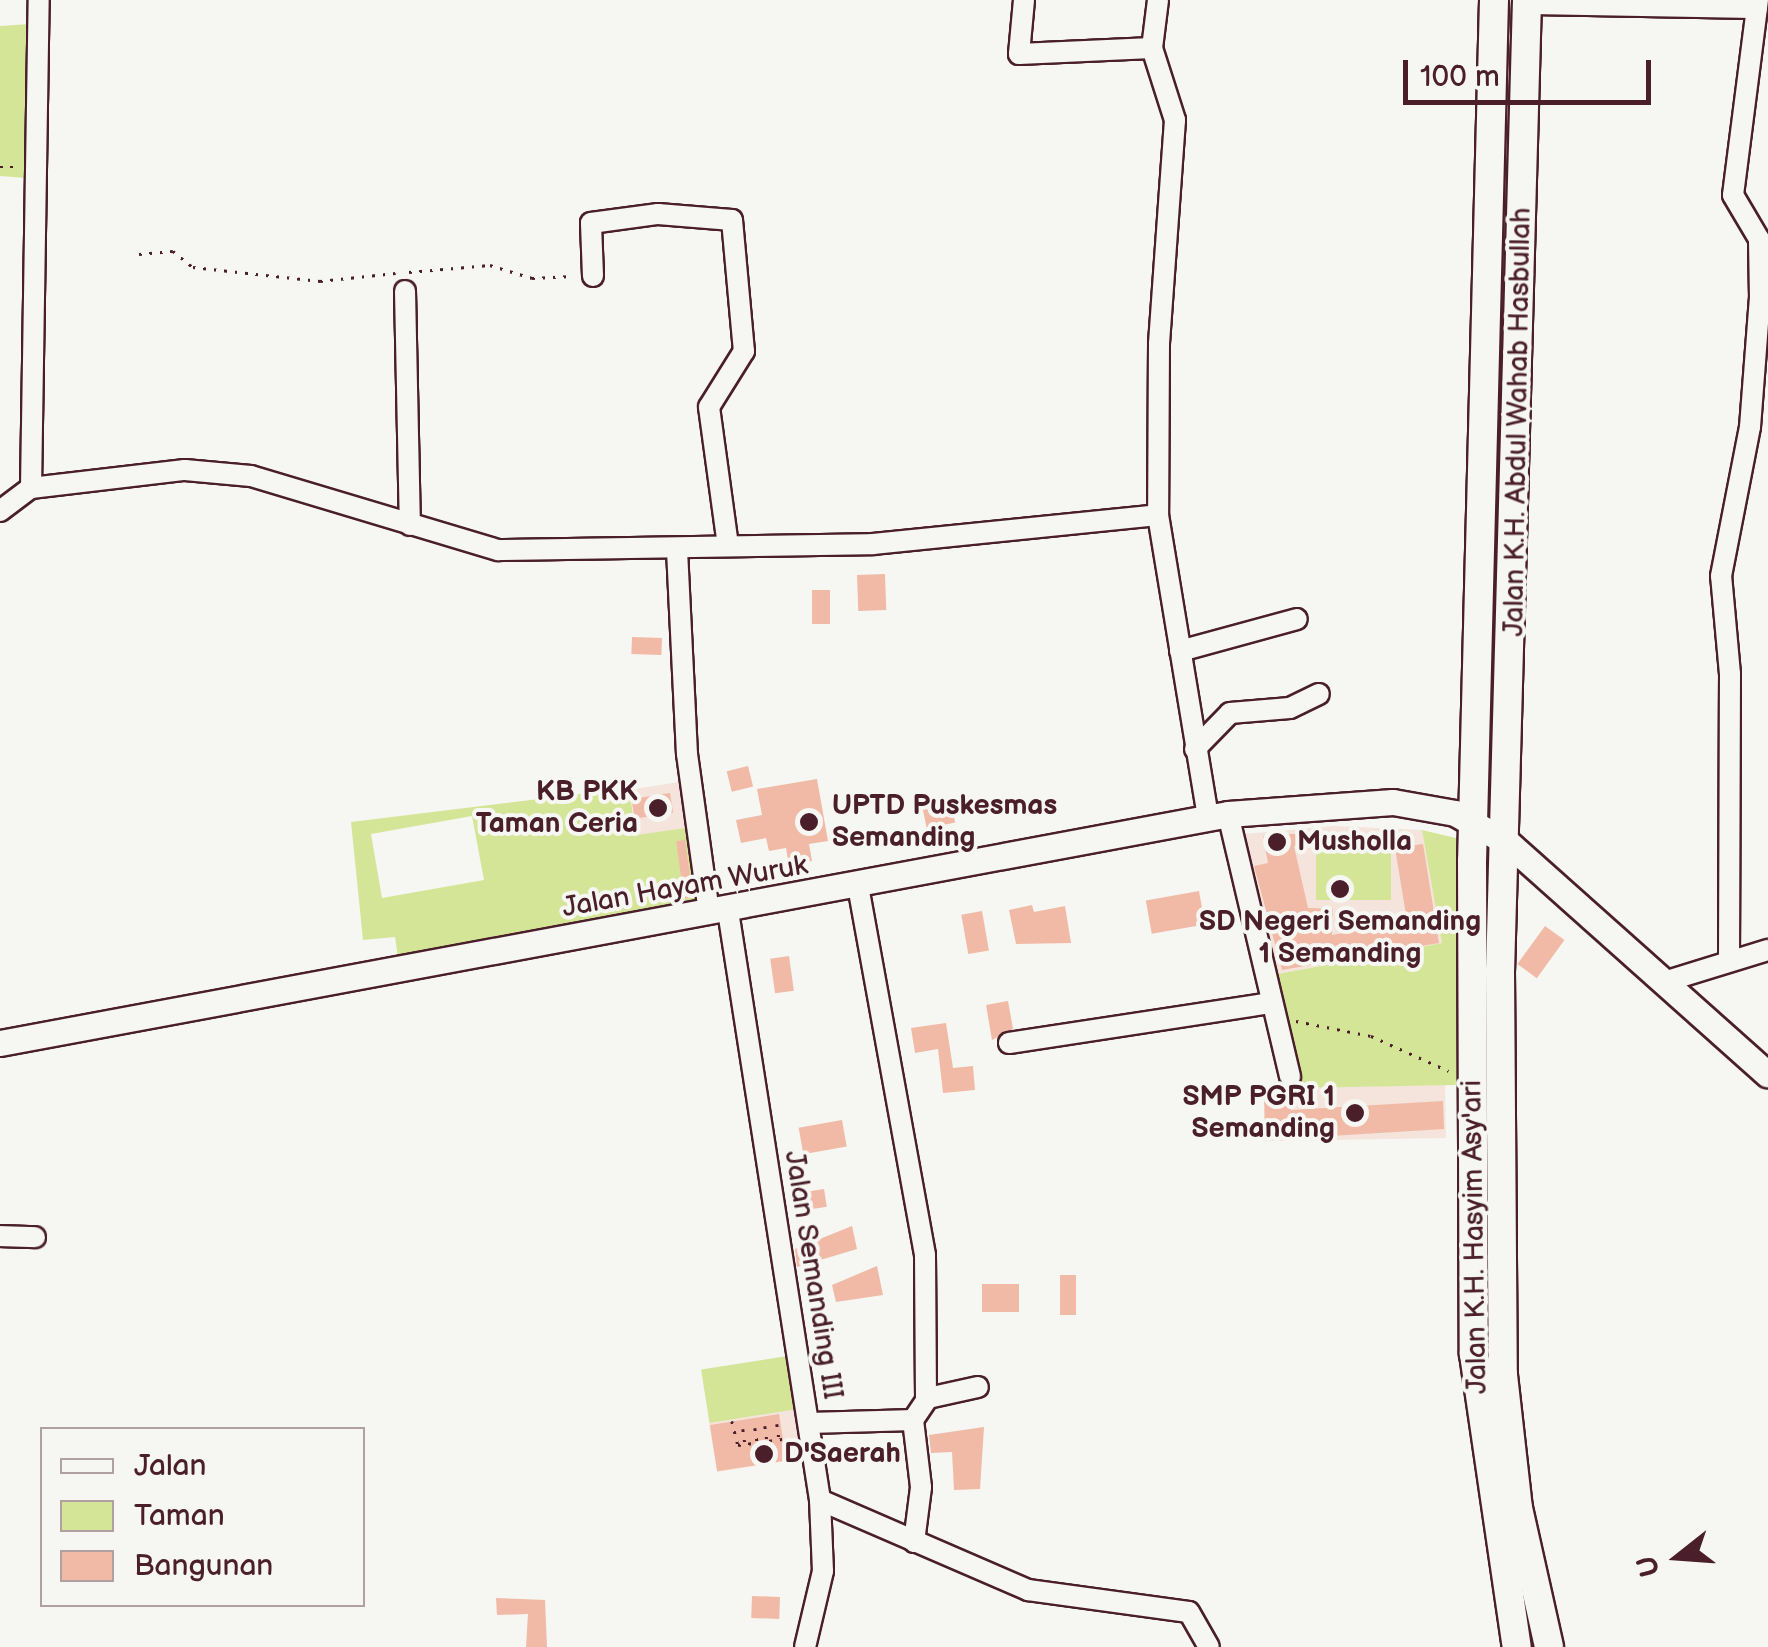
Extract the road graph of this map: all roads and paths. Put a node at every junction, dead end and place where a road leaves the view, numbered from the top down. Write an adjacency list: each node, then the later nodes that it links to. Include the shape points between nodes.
1 (39, 0): 14 (street)
2 (1024, 0): 7 (street, via 1019,54)
3 (1158, 0): 7 (street)
4 (1494, 0): 25 (highway, Jalan K.H. Abdul Wahab Hasbullah)
5 (1527, 2): 6 (street); 25 (highway, Jalan K.H. Abdul Wahab Hasbullah)
6 (1758, 4): 9 (street, via 1733,195)
7 (1152, 48): 16 (street, via 1175,120 1159,344)
8 (1768, 223): 9 (street)
9 (1744, 224): 13 (street, via 1762,253)
10 (139, 254): 11 (path, via 173,251 193,267 320,280 490,265 532,278)
11 (592, 276): 18 (street, via 591,223 658,214 732,220 744,351 709,407)
12 (406, 291): 17 (street)
13 (1759, 427): 29 (street, via 1721,576 1730,674)
14 (31, 488): 15 (street); 17 (street, via 229,472)
15 (0, 511)
16 (1158, 515): 18 (street, via 873,544); 21 (street)
17 (410, 524): 19 (street, via 498,550)
18 (728, 546): 19 (street)
19 (678, 550): 27 (street, Jalan Semanding III, via 687,754)
20 (1297, 618): 21 (street)
21 (1180, 651): 23 (street)
22 (1319, 694): 23 (street, via 1290,708 1230,712)
23 (1195, 749): 24 (street)
24 (1218, 816): 25 (main road, Jalan Hayam Wuruk, via 1393,802); 26 (main road, Jalan Hayam Wuruk); 31 (street)
25 (1493, 834): 30 (main road); 36 (highway, Jalan K.H. Hasyim Asy'ari); 56 (highway, Jalan K.H. Hasyim Asy'ari, via 1503,1375 1518,1508)
26 (858, 886): 27 (main road, Jalan Hayam Wuruk); 40 (street, via 925,1255)
27 (719, 912): 32 (main road, Jalan Hayam Wuruk); 43 (street, Jalan Semanding III)
28 (1768, 950): 29 (street)
29 (1730, 959): 30 (street)
30 (1666, 981): 34 (main road)
31 (1271, 1003): 33 (street); 35 (street); 36 (path, via 1290,1019 1399,1046)
32 (0, 1043)
33 (1009, 1043)
34 (1768, 1075)
35 (1290, 1077)
36 (1471, 1086): 55 (highway, Jalan K.H. Hasyim Asy'ari, via 1479,1426)
37 (0, 1236): 38 (street)
38 (35, 1236)
39 (978, 1387): 40 (street)
40 (926, 1400): 41 (street)
41 (913, 1420): 43 (street); 52 (street, via 920,1487)
42 (732, 1421): 50 (path)
43 (810, 1423): 51 (street, Jalan Semanding III)
44 (776, 1424): 48 (path, via 781,1439)
45 (765, 1426): 48 (path)
46 (754, 1428): 49 (path)
47 (743, 1429): 50 (path)
48 (767, 1441): 49 (path)
49 (757, 1442): 50 (path)
50 (740, 1444)
51 (820, 1500): 52 (street); 53 (street, Jalan Semanding III, via 823,1572)
52 (914, 1542): 54 (street, via 1028,1590 1189,1612)
53 (804, 1647)
54 (1209, 1647)
55 (1517, 1647)
56 (1549, 1647)

